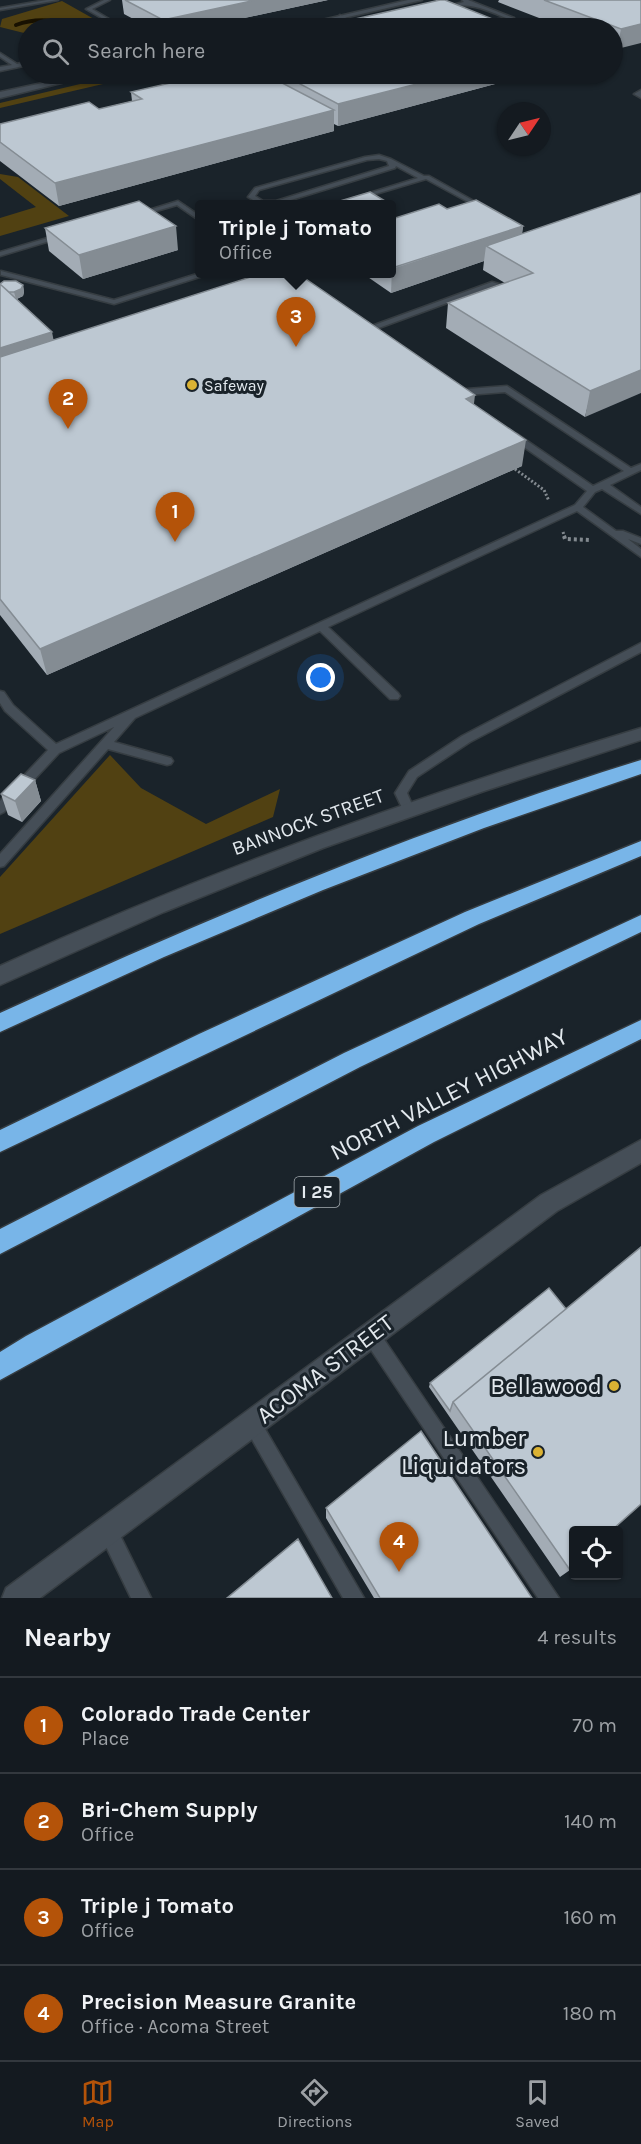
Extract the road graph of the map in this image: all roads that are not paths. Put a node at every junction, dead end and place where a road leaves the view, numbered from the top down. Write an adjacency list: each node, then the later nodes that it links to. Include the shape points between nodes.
1 (56, 0): 5 (lane)
2 (108, 0): 7 (lane, via 88,9)
3 (418, 0): 8 (street)
4 (467, 1): 6 (lane, via 446,7); 9 (lane)
5 (0, 9)
6 (457, 11)
7 (104, 18)
8 (340, 18)
9 (511, 18)
10 (0, 55): 11 (lane)
11 (17, 66): 12 (lane)
12 (0, 69)
13 (49, 84): 14 (street)
14 (0, 95)
15 (389, 160): 16 (lane); 17 (lane, via 367,158 257,189); 18 (lane, via 394,164 391,169)
16 (423, 178): 19 (lane); 20 (lane)
17 (251, 200)
18 (287, 200)
19 (350, 200)
20 (472, 202): 21 (lane); 22 (lane)
21 (461, 206)
22 (491, 212)
23 (195, 214): 24 (lane, via 178,203)
24 (134, 216)
25 (67, 235): 26 (lane)
26 (0, 254)
27 (4, 273): 28 (lane, via 114,302)
28 (195, 276)
29 (495, 284): 31 (lane)
30 (353, 325): 31 (lane)
31 (362, 331): 32 (lane)
32 (371, 337)
33 (443, 387): 34 (lane)
34 (452, 393): 35 (lane); 38 (lane, via 507,389)
35 (461, 399)
36 (506, 431): 40 (lane)
37 (641, 467): 38 (lane)
38 (631, 472): 39 (lane)
39 (603, 485): 40 (lane); 42 (lane)
40 (592, 490): 41 (lane)
41 (578, 507): 43 (lane); 46 (lane)
42 (641, 511)
43 (605, 527): 44 (lane); 45 (lane)
44 (641, 541)
45 (641, 554)
46 (321, 626): 49 (lane); 51 (lane)
47 (641, 646): 58 (lane, via 466,740 413,774 401,793)
48 (0, 695): 50 (lane)
49 (394, 696)
50 (4, 710): 54 (lane)
51 (132, 714): 53 (lane); 54 (lane)
52 (641, 734): 58 (street, BANNOCK STREET)
53 (106, 744): 55 (lane); 60 (lane)
54 (55, 750): 57 (lane)
55 (167, 761)
56 (641, 767): 63 (highway, via 295,891)
57 (0, 809)
58 (408, 809): 62 (street, BANNOCK STREET, via 197,888)
59 (641, 848): 65 (highway, via 472,918)
60 (0, 862)
61 (641, 923): 67 (highway, via 352,1060)
62 (0, 976)
63 (0, 1023)
64 (641, 1029): 69 (highway, NORTH VALLEY HIGHWAY / I 25, via 426,1134)
65 (0, 1141)
66 (641, 1150): 68 (street, ACOMA STREET, via 549,1203)
67 (0, 1242)
68 (371, 1335): 70 (street, ACOMA STREET); 75 (lane)
69 (0, 1367)
70 (252, 1423): 71 (street, ACOMA STREET); 74 (lane)
71 (107, 1530): 72 (street, ACOMA STREET); 73 (lane)
72 (16, 1598)
73 (141, 1598)
74 (354, 1598)
75 (549, 1598)

